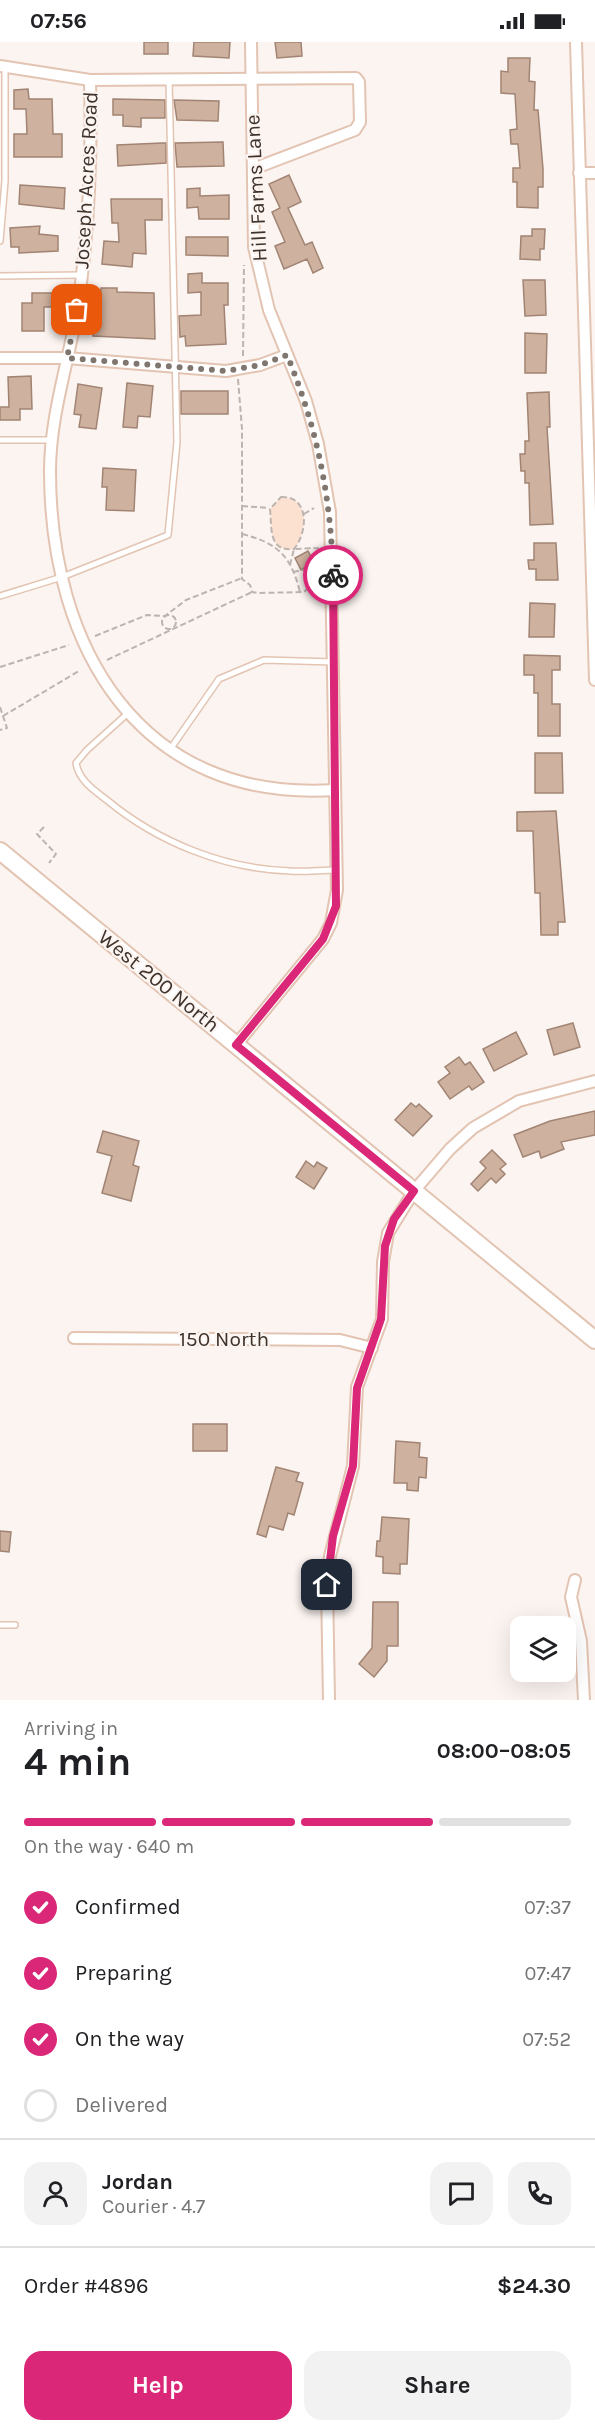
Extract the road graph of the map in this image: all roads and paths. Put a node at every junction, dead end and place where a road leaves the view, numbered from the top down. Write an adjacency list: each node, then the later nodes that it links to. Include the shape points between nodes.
1 (251, 42): 4 (street, Hill Farms Lane)
2 (576, 42): 9 (street)
3 (2, 67): 5 (street); 10 (lane, via 5,181)
4 (252, 78): 6 (street); 7 (street, Hill Farms Lane); 7 (street, via 356,78 360,122 355,130)
5 (90, 80): 6 (street); 12 (street, Joseph Acres Road, via 89,201)
6 (169, 80): 18 (lane)
7 (253, 168): 14 (street, Hill Farms Lane, via 254,247 269,310)
8 (595, 173): 9 (street)
9 (579, 174): 20 (street)
10 (0, 241)
11 (244, 265): 17 (path)
12 (81, 275): 13 (lane); 16 (street, Joseph Acres Road)
13 (0, 276)
14 (287, 355): 18 (street, via 226,371); 52 (street, Hill Farms Lane, via 306,401 325,476 333,550)
15 (0, 358): 16 (street)
16 (67, 358): 18 (street); 22 (street, Joseph Acres Road)
17 (243, 359)
18 (174, 365): 36 (lane, via 177,441 168,535)
19 (238, 379): 23 (path)
20 (590, 418): 55 (street)
21 (0, 440): 22 (lane)
22 (52, 440): 36 (street, Joseph Acres Road, via 51,502)
23 (242, 506): 25 (path); 27 (path)
24 (314, 508): 26 (path)
25 (270, 509): 26 (path, via 281,497 291,497 299,502); 29 (path, via 273,539)
26 (303, 515): 28 (path)
27 (242, 534): 29 (path); 37 (path)
28 (300, 541): 30 (path); 32 (path)
29 (278, 547): 32 (path); 34 (path)
30 (305, 547): 31 (path); 32 (path)
31 (319, 548)
32 (294, 549): 34 (path)
33 (319, 560): 35 (path, via 312,568)
34 (290, 565): 35 (path)
35 (293, 572): 40 (path)
36 (62, 577): 41 (lane); 57 (street, Joseph Acres Road, via 86,649 104,683)
37 (242, 578): 39 (path); 42 (path, via 186,600)
38 (319, 585): 40 (path)
39 (252, 592): 40 (path); 45 (path)
40 (300, 592)
41 (0, 596)
42 (175, 610): 43 (path); 44 (path)
43 (164, 618): 44 (path); 46 (path); 49 (path, via 147,615)
44 (174, 618): 45 (path); 47 (path)
45 (184, 624): 47 (path)
46 (164, 626): 47 (path); 48 (path)
47 (172, 629): 48 (path)
48 (161, 634): 51 (path)
49 (95, 636)
50 (69, 645): 53 (path)
51 (107, 660)
52 (335, 662): 60 (lane, via 264,660 219,680); 61 (street, Hill Farms Lane)
53 (0, 667)
54 (80, 671): 58 (path)
55 (595, 680)
56 (0, 707): 58 (path)
57 (128, 714): 60 (street, Joseph Acres Road); 65 (lane, via 76,764 84,782 118,809 196,853 281,870)
58 (3, 716): 59 (path, via 7,728)
59 (0, 730)
60 (170, 750): 61 (street, Joseph Acres Road, via 196,766 255,786 284,791)
61 (335, 790): 65 (street, Hill Farms Lane)
62 (44, 827): 64 (path, via 37,834 56,854)
63 (0, 851): 66 (main road, West 200 North)
64 (49, 863)
65 (336, 870): 66 (street, Hill Farms Lane, via 336,906 323,939)
66 (236, 1045): 68 (main road, West 200 North)
67 (595, 1081): 68 (street, via 546,1092 495,1113 450,1149)
68 (414, 1191): 70 (main road, West 200 North); 71 (street, via 388,1233 382,1262 381,1319)
69 (74, 1338): 71 (street, 150 North, via 340,1340)
70 (595, 1340)
71 (372, 1348): 75 (street, via 357,1388 353,1466 330,1556)
72 (575, 1580): 76 (street, via 571,1596 581,1641)
73 (0, 1625): 74 (lane)
74 (15, 1625)
75 (329, 1700)
76 (584, 1700)

